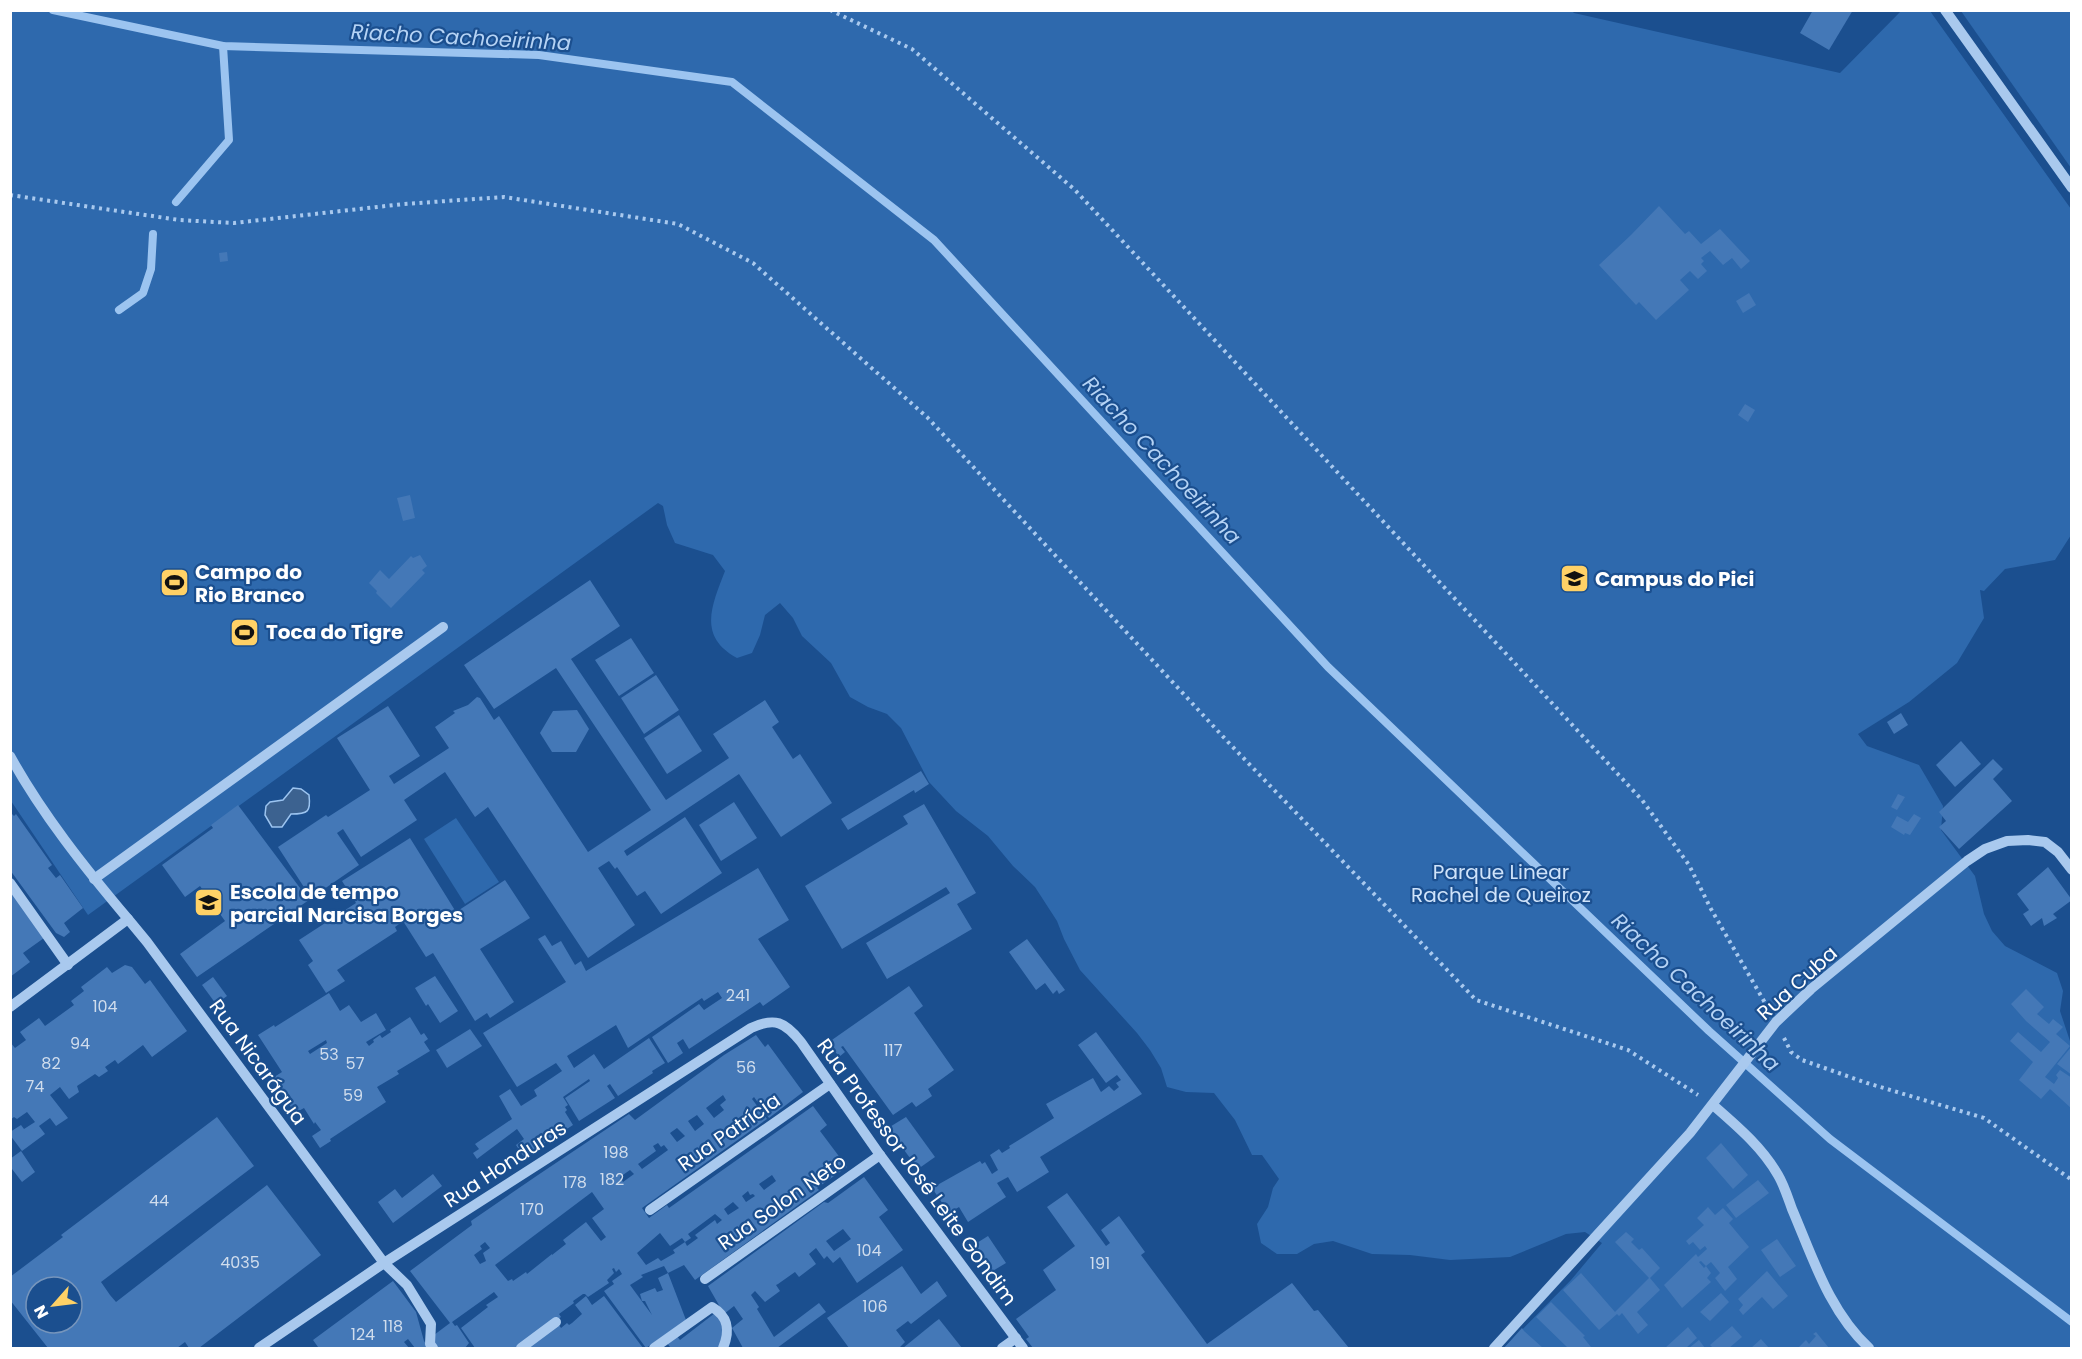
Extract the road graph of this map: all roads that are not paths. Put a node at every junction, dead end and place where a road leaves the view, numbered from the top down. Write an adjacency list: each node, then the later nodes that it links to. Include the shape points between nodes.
1 (1945, 10): 2 (street)
2 (2072, 188)
3 (443, 627): 6 (street)
4 (10, 756): 6 (street, Rua Nicarágua)
5 (2072, 870): 13 (street, Rua Cuba, via 2045,842 2007,841 1985,849 1811,989 1776,1022)
6 (94, 879): 8 (street, Rua Nicarágua)
7 (10, 883): 9 (street)
8 (128, 919): 9 (street); 16 (street, Rua Nicarágua)
9 (68, 965): 10 (street)
10 (10, 1007)
11 (776, 1022): 12 (street, Rua Professor José Leite Gondim, via 790,1028); 16 (street, Rua Honduras, via 751,1028)
12 (830, 1084): 14 (street, Rua Professor José Leite Gondim); 15 (street, Rua Patrícia)
13 (1713, 1104): 27 (street, Rua Cuba); 28 (street, via 1748,1135 1778,1175 1826,1290)
14 (880, 1155): 17 (street, Rua Solon Neto); 19 (street, Rua Professor José Leite Gondim)
15 (650, 1210)
16 (384, 1263): 20 (street, Rua Honduras); 21 (street, Rua Nicarágua, via 407,1285 431,1324)
17 (705, 1280)
18 (556, 1322): 22 (street)
19 (1016, 1338): 25 (street); 26 (street, Rua Professor José Leite Gondim)
20 (259, 1348)
21 (433, 1348)
22 (521, 1348)
23 (654, 1348): 24 (street, via 711,1307 727,1325)
24 (723, 1348)
25 (1002, 1348)
26 (1023, 1348)
27 (1494, 1348)
28 (1869, 1348)

